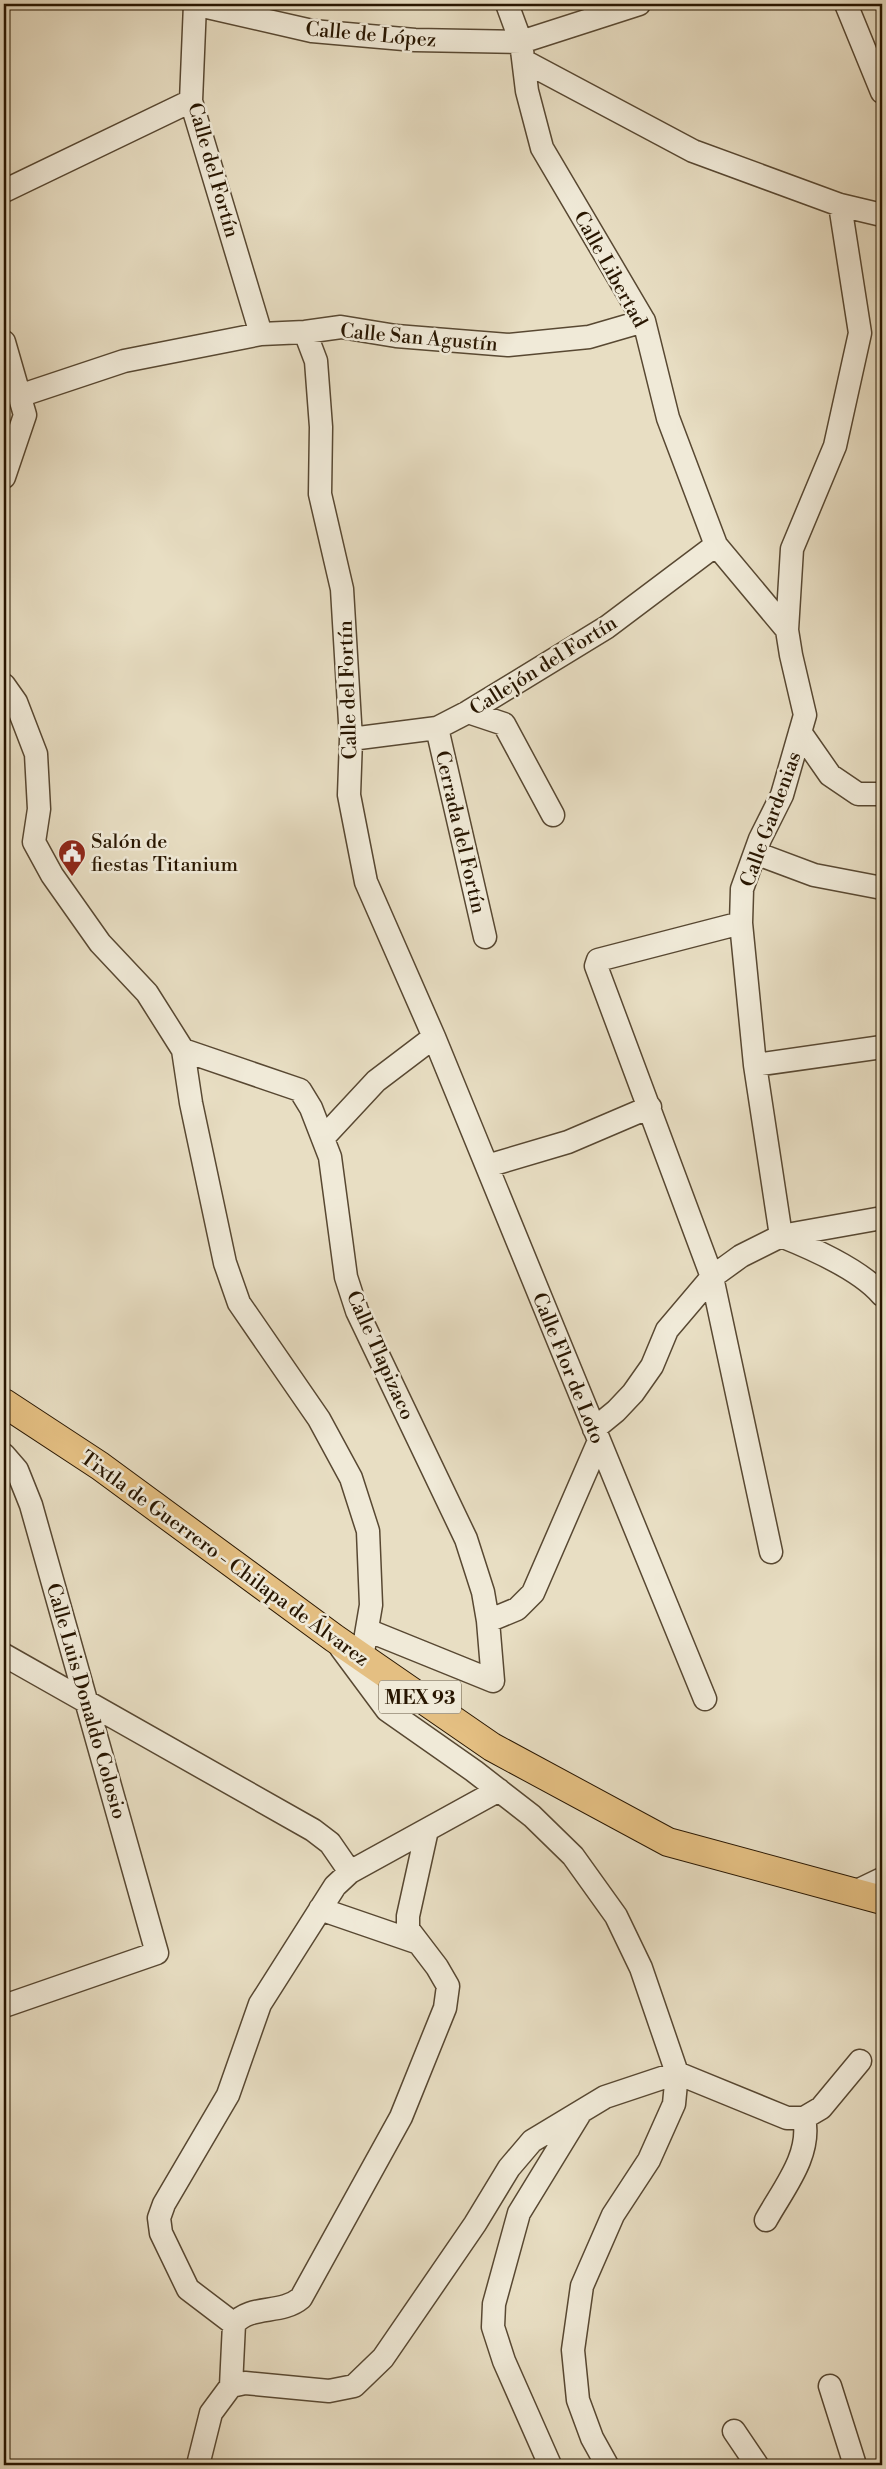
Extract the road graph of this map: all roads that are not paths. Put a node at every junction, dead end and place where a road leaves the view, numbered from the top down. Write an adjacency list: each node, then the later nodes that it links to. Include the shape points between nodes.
1 (194, 4): 5 (street, Calle de López, via 312,31); 7 (street, Calle del Fortín)
2 (507, 4): 5 (street, Calle Libertad)
3 (639, 4): 5 (street)
4 (846, 4): 6 (street)
5 (522, 52): 9 (street, via 693,151); 11 (street, Calle Libertad, via 527,91 542,148)
6 (882, 92)
7 (191, 101): 8 (street); 13 (street, Calle del Fortín)
8 (4, 191)
9 (840, 205): 10 (street); 18 (street, Calle Gardenias, via 860,333 835,446 792,549)
10 (882, 215)
11 (644, 321): 12 (street, Calle San Agustín, via 589,337 508,345 396,336 341,327); 17 (street, Calle Libertad, via 668,418)
12 (305, 332): 13 (street, Calle San Agustín); 23 (street, Calle del Fortín, via 316,361 321,427 320,494 342,589)
13 (261, 334): 15 (street, Calle San Agustín, via 124,361)
14 (4, 342): 15 (street)
15 (19, 396): 16 (street, via 25,415)
16 (4, 477)
17 (716, 545): 18 (street, Calle Libertad); 20 (street, Callejón del Fortín, via 607,628)
18 (787, 630): 22 (street, Calle Gardenias, via 805,715)
19 (4, 685): 32 (street, via 16,702 36,754 39,809 34,842 52,875 100,942 147,993)
20 (468, 712): 21 (street, Callejón del Fortín); 25 (street, via 504,724)
21 (437, 728): 23 (street, Callejón del Fortín); 29 (street, Cerrada del Fortín)
22 (800, 732): 24 (street, via 830,775 858,794); 26 (street, Calle Gardenias, via 782,795)
23 (351, 739): 30 (street, Calle del Fortín, via 349,795 366,882)
24 (882, 794)
25 (553, 815)
26 (755, 853): 27 (street, via 814,875); 28 (street, Calle Gardenias, via 742,889)
27 (882, 888)
28 (741, 923): 33 (street, Calle Gardenias); 34 (street, via 598,960 596,966)
29 (485, 937)
30 (434, 1037): 35 (street, via 376,1080); 36 (street, Calle Flor de Loto)
31 (882, 1047): 33 (street)
32 (183, 1050): 35 (street, Calle Tlapizaco, via 300,1090); 46 (street, via 225,1263 239,1304 319,1419 351,1478 368,1531 371,1605)
33 (755, 1065): 38 (street, Calle Gardenias)
34 (650, 1107): 36 (street, via 568,1142); 39 (street)
35 (323, 1138): 45 (street, Calle Tlapizaco, via 330,1157 346,1277 357,1311 466,1539 483,1592)
36 (487, 1166): 42 (street, Calle Flor de Loto)
37 (882, 1218): 38 (street)
38 (781, 1236): 39 (street, via 741,1256); 40 (street, via 814,1250)
39 (712, 1277): 42 (street, via 667,1330 652,1366 634,1392); 44 (street)
40 (882, 1294)
41 (4, 1403): 47 (main road, Tixtla de Guerrero - Chilapa de Álvarez / MEX 93, via 100,1466)
42 (596, 1435): 45 (street, via 533,1593 517,1609); 50 (street, Calle Flor de Loto)
43 (4, 1455): 51 (street, Calle Luis Donaldo Colosio, via 17,1470 32,1505)
44 (771, 1552)
45 (488, 1621): 46 (street, Calle Tlapizaco, via 493,1681)
46 (367, 1630): 49 (street)
47 (334, 1638): 49 (main road, Tixtla de Guerrero - Chilapa de Álvarez / MEX 93); 53 (street, via 387,1710)
48 (4, 1655): 51 (street)
49 (362, 1658): 52 (main road, Tixtla de Guerrero - Chilapa de Álvarez / MEX 93)
50 (705, 1699)
51 (87, 1702): 56 (street, via 313,1830 330,1843); 62 (street, Calle Luis Donaldo Colosio, via 158,1953)
52 (492, 1747): 53 (street); 58 (main road, Tixtla de Guerrero - Chilapa de Álvarez / MEX 93, via 668,1842)
53 (474, 1771): 54 (street)
54 (500, 1790): 55 (street); 64 (street, via 573,1856 616,1916 641,1968)
55 (427, 1830): 56 (street); 61 (street, via 408,1916 408,1929)
56 (350, 1872): 60 (street, via 334,1886)
57 (882, 1879): 58 (street)
58 (855, 1892): 59 (main road, Tixtla de Guerrero - Chilapa de Álvarez / MEX 93)
59 (882, 1900)
60 (320, 1909): 61 (street); 68 (street, via 260,2004 228,2095 159,2218 161,2233 188,2290)
61 (416, 1942): 68 (street, via 448,1986 445,2008 401,2117 301,2298 283,2308 248,2313)
62 (4, 2006)
63 (860, 2061): 66 (street, via 821,2108)
64 (677, 2073): 65 (street, via 605,2097); 66 (street, via 787,2118); 74 (street, via 674,2104 650,2160 613,2215 582,2286 573,2350 578,2400 592,2438)
65 (582, 2111): 70 (street, via 532,2141 509,2168 475,2224 383,2358 354,2386 329,2391 245,2383); 73 (street, via 519,2213 494,2304 493,2326 504,2361)
66 (804, 2118): 67 (street, via 807,2133 804,2152)
67 (766, 2220)
68 (234, 2324): 70 (street)
69 (830, 2386): 76 (street)
70 (227, 2390): 72 (street, via 210,2413)
71 (734, 2431): 75 (street)
72 (198, 2465)
73 (550, 2465)
74 (607, 2465)
75 (757, 2465)
76 (855, 2465)

